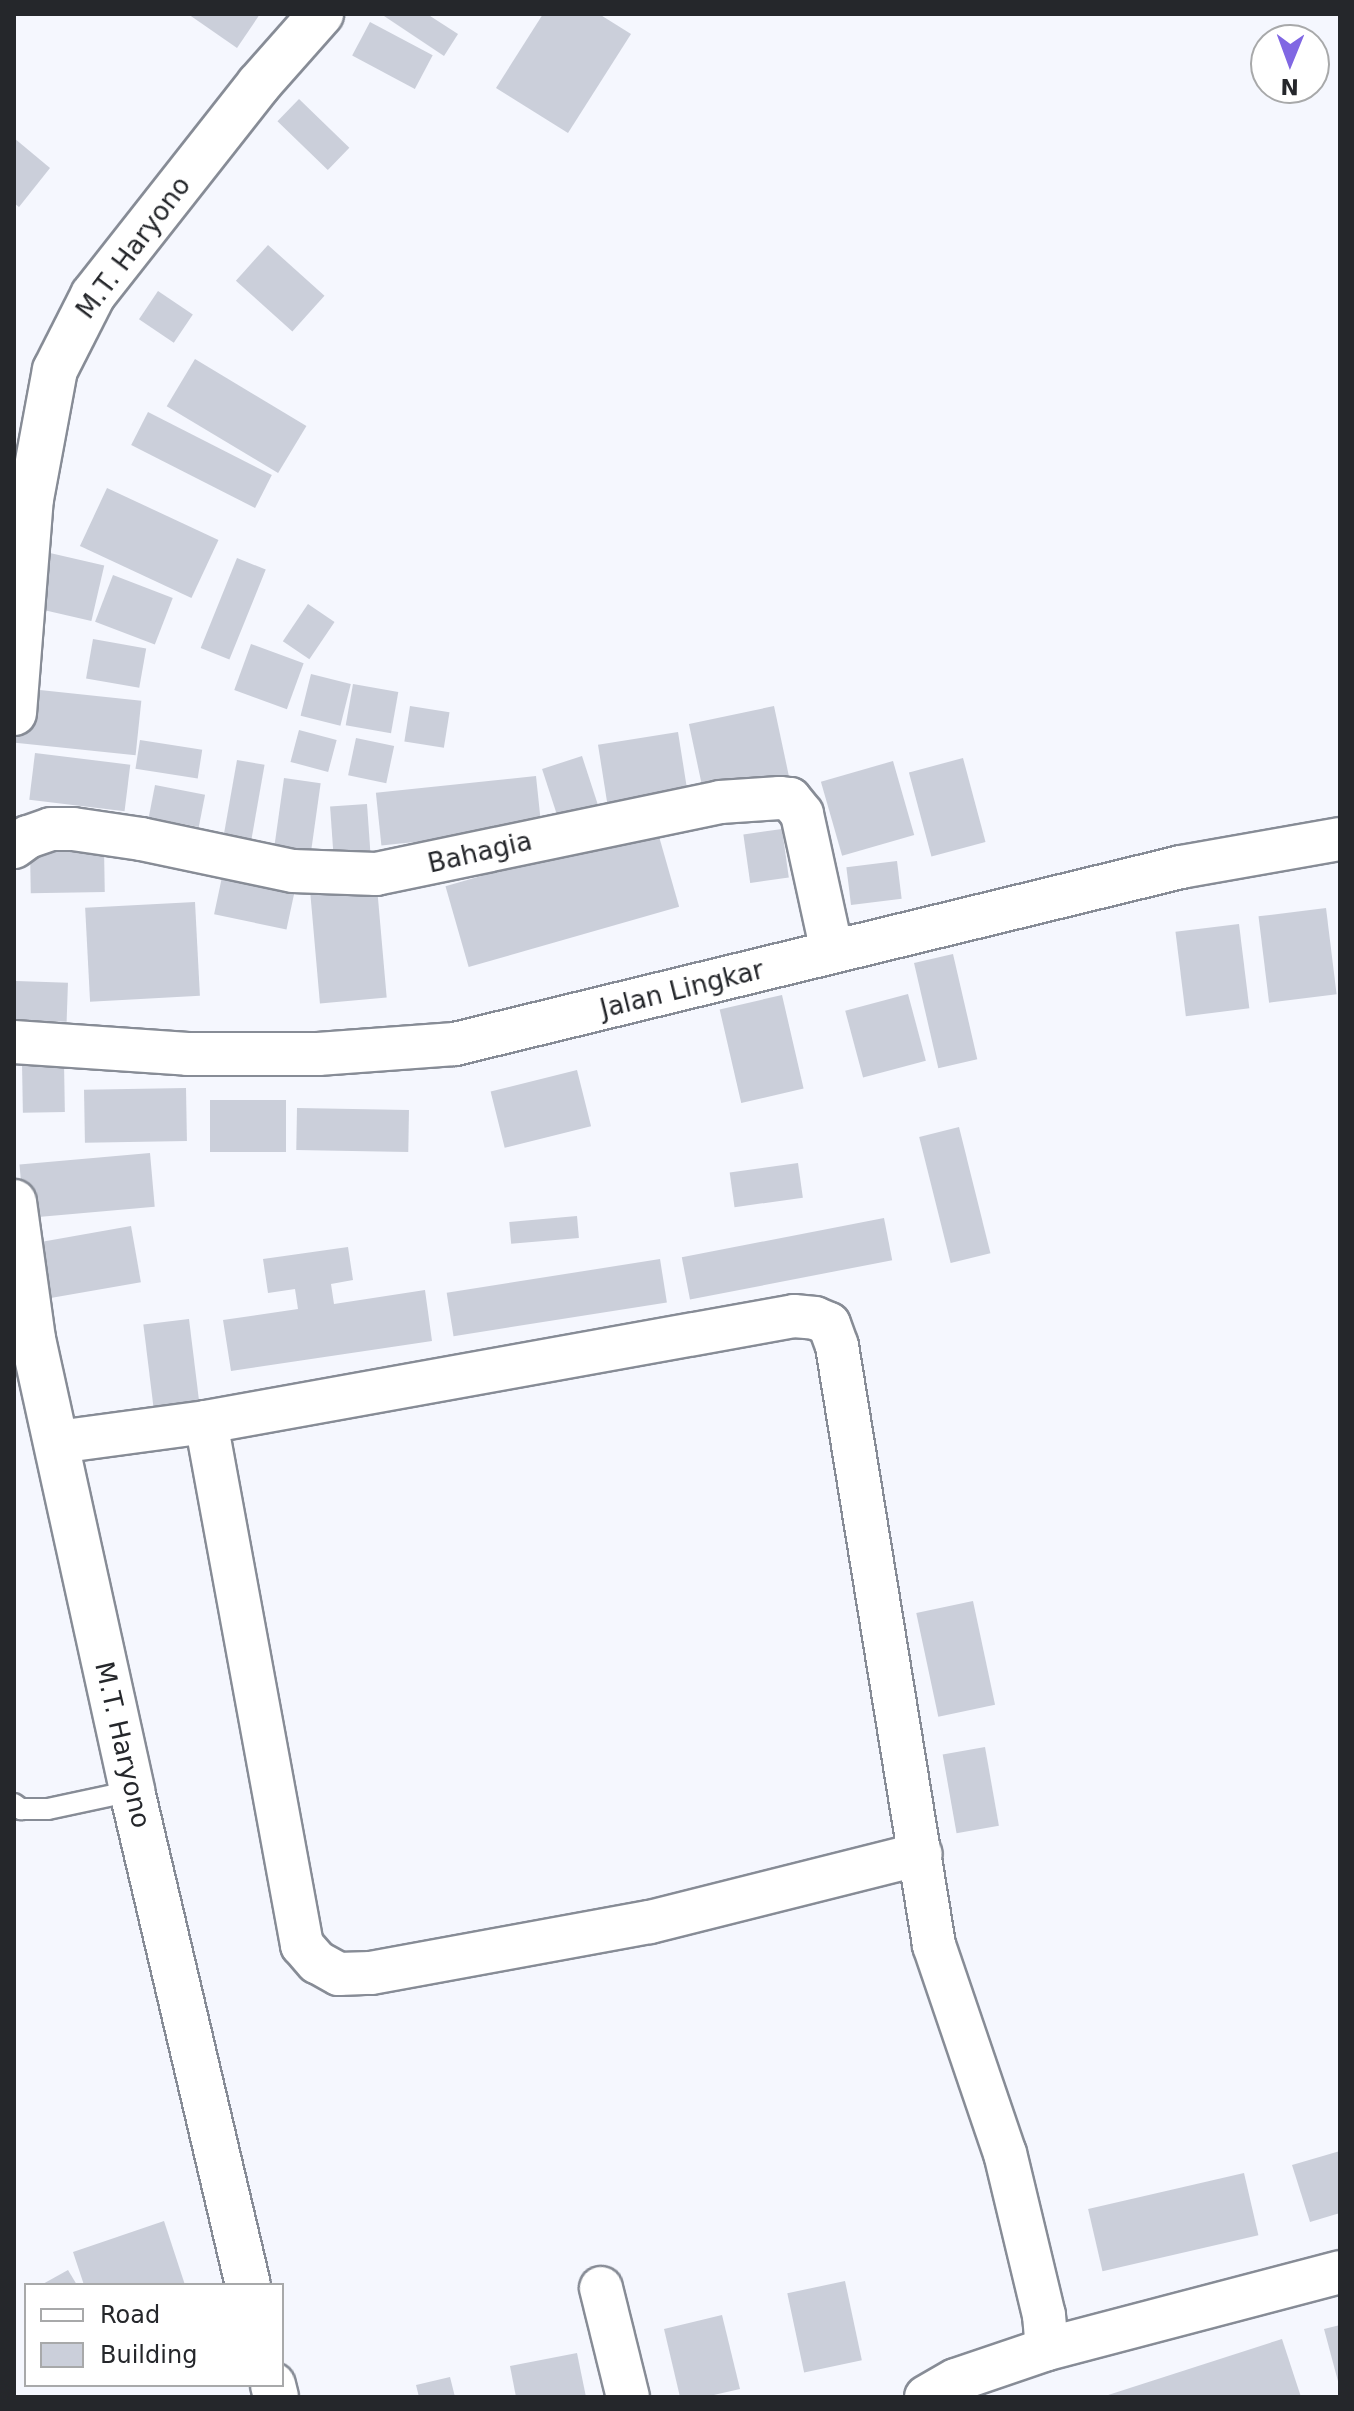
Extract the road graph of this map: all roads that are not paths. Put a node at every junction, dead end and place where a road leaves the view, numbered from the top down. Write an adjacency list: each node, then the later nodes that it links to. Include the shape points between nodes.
1 (321, 14): 2 (highway, M.T. Haryono, via 259,84 93,295 55,370)
2 (22, 491): 3 (highway, M.T. Haryono)
3 (14, 713)
4 (1340, 839): 6 (street, Jalan Lingkar, via 1181,867)
5 (14, 847): 6 (street, Bahagia, via 51,829 73,829 293,871 376,874 720,802 790,799 802,814)
6 (832, 952): 7 (street, Jalan Lingkar, via 455,1044 318,1054 188,1054)
7 (14, 1042)
8 (14, 1202): 9 (highway, M.T. Haryono)
9 (18, 1280): 11 (highway, M.T. Haryono)
10 (206, 1422): 11 (street); 14 (street, via 794,1316 829,1324 837,1346); 14 (street, via 302,1945 317,1962 339,1974 371,1973 650,1922)
11 (58, 1442): 12 (highway, M.T. Haryono)
12 (132, 1791): 13 (lane, via 48,1809); 16 (highway, M.T. Haryono)
13 (14, 1804)
14 (921, 1854): 18 (street, via 934,1945 1005,2153 1044,2315)
15 (1340, 2272): 18 (street)
16 (248, 2283)
17 (601, 2288): 19 (street)
18 (1047, 2349): 20 (street, via 956,2380)
19 (628, 2397)
20 (926, 2397)

